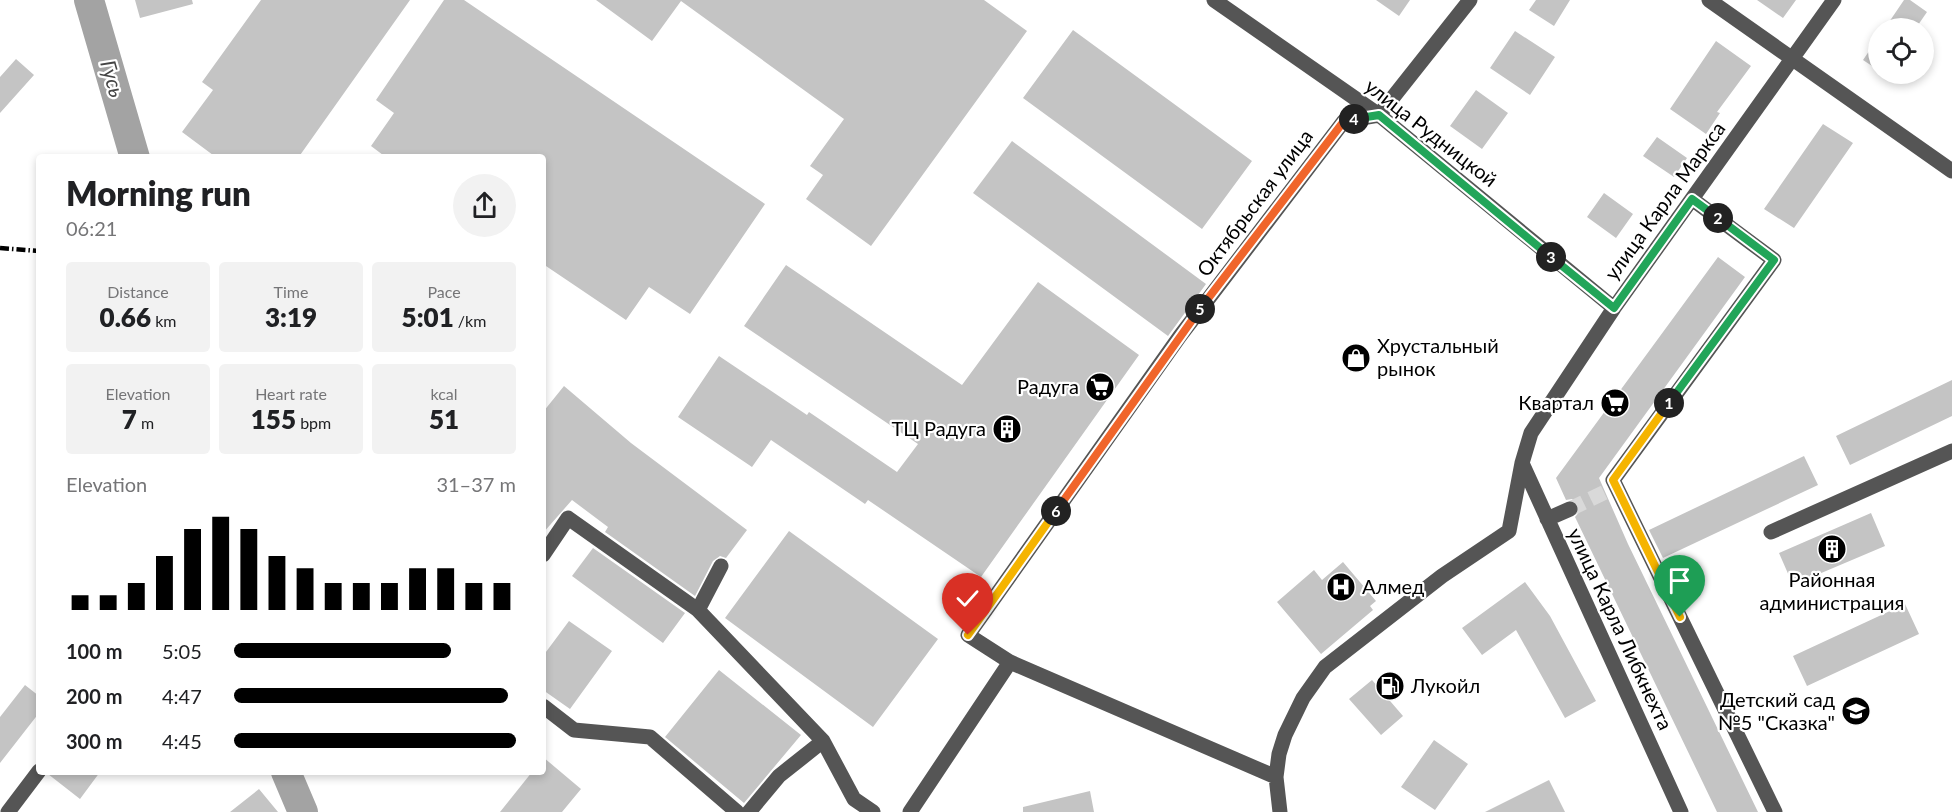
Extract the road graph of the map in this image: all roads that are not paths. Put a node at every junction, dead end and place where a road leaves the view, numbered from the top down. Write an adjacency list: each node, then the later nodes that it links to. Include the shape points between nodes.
1 (1214, 0): 6 (street, улица Рудницкой)
2 (1470, 0): 6 (street)
3 (1709, 0): 5 (street)
4 (1834, 0): 5 (street, улица Карла Маркса)
5 (1794, 58): 7 (street); 8 (street, улица Карла Маркса)
6 (1379, 115): 9 (street, улица Рудницкой); 18 (street, Октябрьская улица, via 1344,121 1180,336 968,635)
7 (1952, 171)
8 (1692, 199): 9 (street, улица Карла Маркса); 30 (street, via 1774,260 1613,480 1610,490)
9 (1614, 308): 11 (street, улица Карла Маркса, via 1531,433)
10 (1952, 451): 14 (street)
11 (1522, 463): 13 (street, улица Карла Либкнехта); 22 (street, улица Карла Маркса, via 1509,531 1442,576 1325,667 1294,715 1279,754)
12 (1570, 508): 13 (street)
13 (1547, 519): 29 (street, улица Карла Либкнехта)
14 (1771, 532)
15 (546, 551): 17 (street, via 568,518)
16 (721, 567): 17 (street)
17 (698, 610): 20 (street)
18 (1010, 662): 22 (street); 27 (street)
19 (546, 708): 24 (street, via 574,730 650,737)
20 (823, 741): 25 (street, via 779,776); 26 (street, via 854,799)
21 (36, 775): 23 (street)
22 (1276, 777): 28 (street, улица Карла Маркса)
23 (8, 812)
24 (737, 812)
25 (749, 812)
26 (873, 812)
27 (910, 812)
28 (1280, 812)
29 (1681, 812)
30 (1775, 812)

